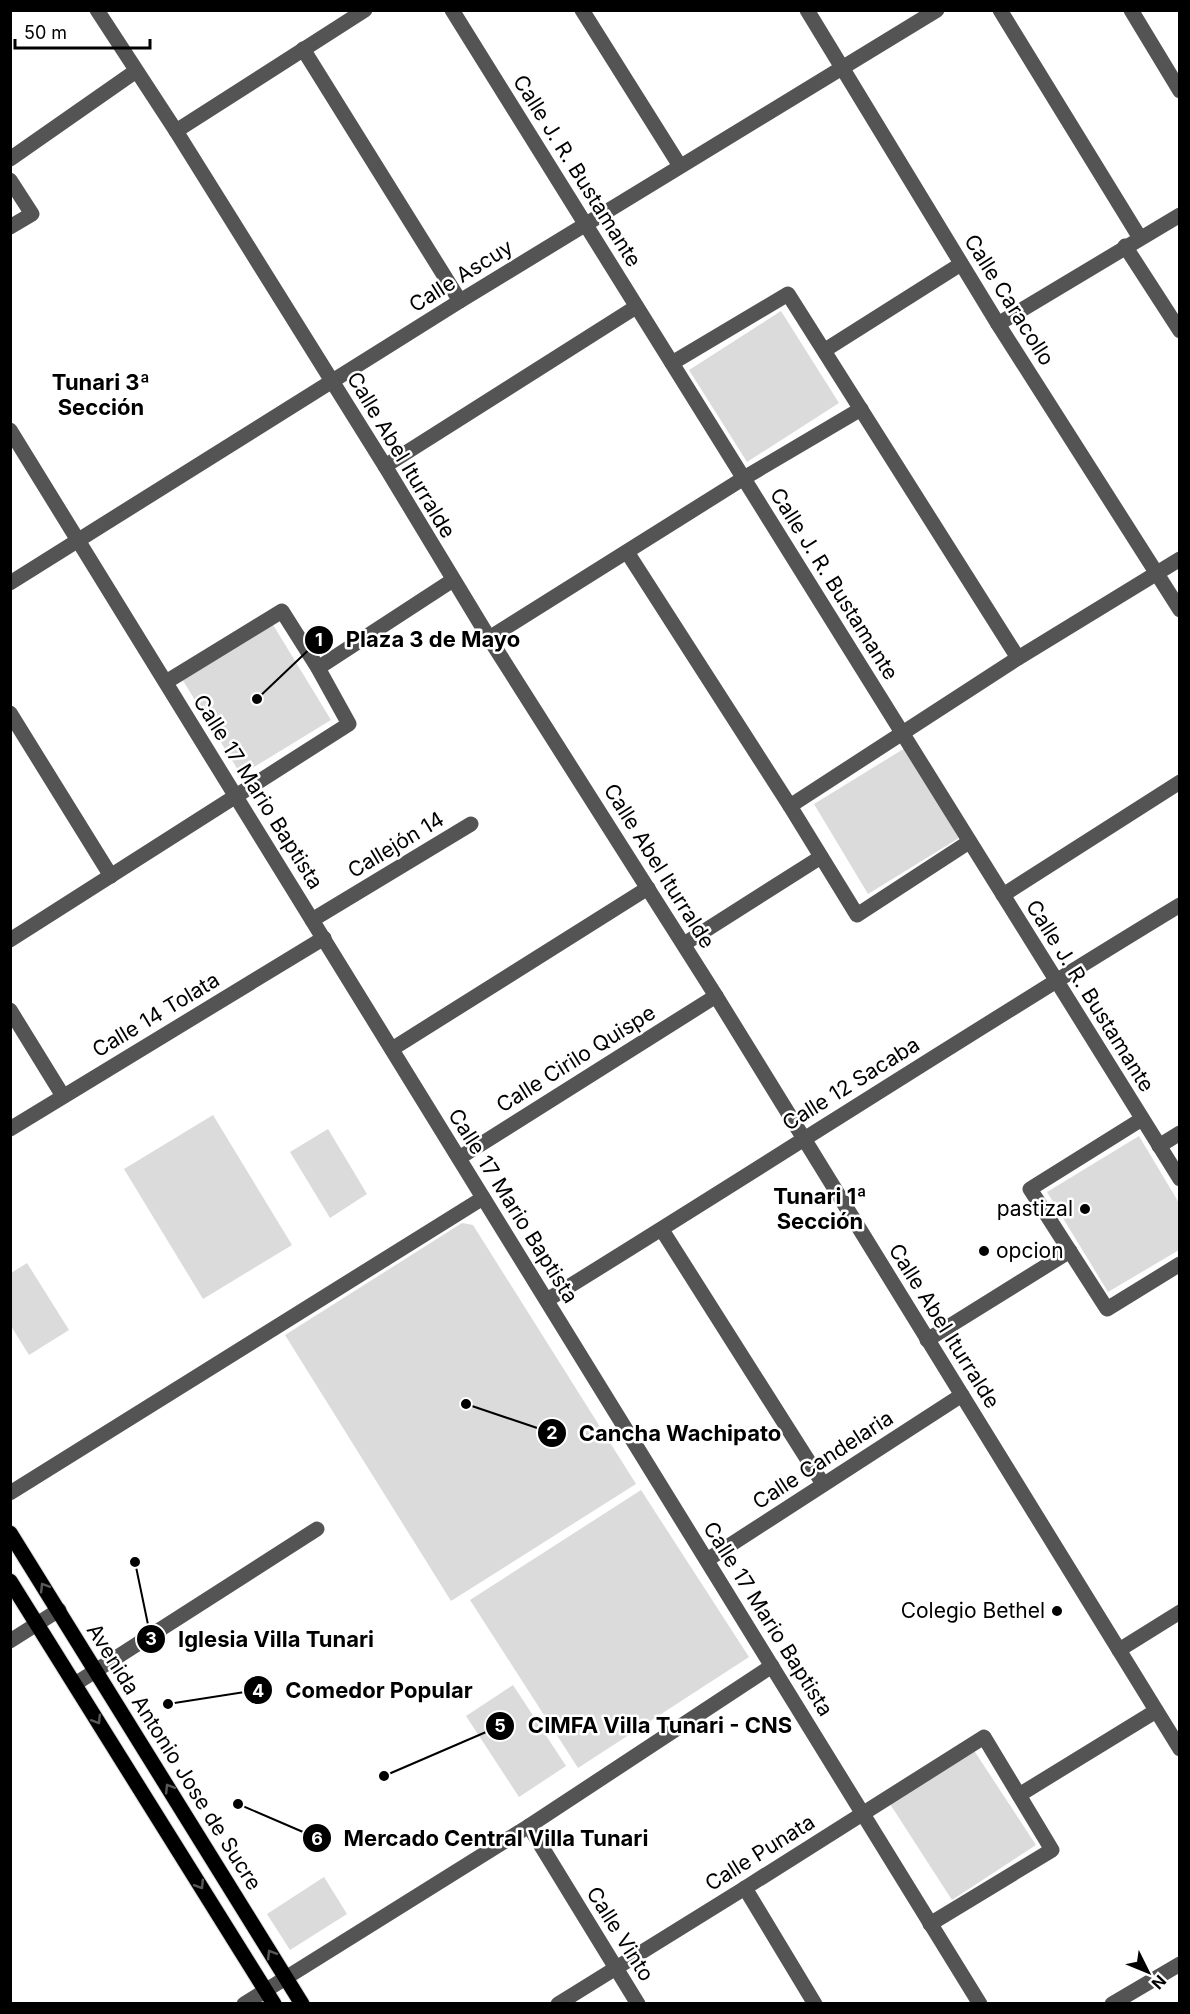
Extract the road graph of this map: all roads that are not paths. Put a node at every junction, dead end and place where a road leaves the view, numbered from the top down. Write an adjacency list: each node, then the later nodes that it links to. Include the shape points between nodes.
1 (97, 10): 11 (street, Calle Abel Iturralde)
2 (365, 10): 9 (street)
3 (452, 10): 19 (street, Calle J. R. Bustamante)
4 (582, 10): 16 (street)
5 (807, 10): 10 (street, Calle Caracollo)
6 (937, 10): 10 (street, Calle Ascuy)
7 (1000, 10): 21 (street)
8 (1131, 10): 12 (street)
9 (303, 49): 14 (street); 24 (street)
10 (843, 68): 16 (street, Calle Ascuy); 23 (street, Calle Caracollo)
11 (136, 71): 14 (street, Calle Abel Iturralde); 15 (street)
12 (1174, 71): 13 (street)
13 (1179, 91)
14 (176, 131): 30 (street, Calle Abel Iturralde)
15 (10, 159)
16 (680, 166): 19 (street, Calle Ascuy)
17 (10, 180): 20 (street, via 32,214)
18 (1179, 215): 21 (street)
19 (585, 223): 24 (street, Calle Ascuy); 25 (street, Calle J. R. Bustamante)
20 (10, 227)
21 (1140, 238): 22 (street)
22 (1125, 246): 26 (street); 27 (street)
23 (961, 264): 26 (street, Calle Caracollo); 28 (street)
24 (460, 301): 30 (street, Calle Ascuy)
25 (636, 306): 29 (street, Calle J. R. Bustamante); 33 (street)
26 (998, 324): 38 (street, Calle Caracollo)
27 (1179, 331)
28 (825, 350): 29 (street, via 788,294); 31 (street)
29 (672, 363): 34 (street, Calle J. R. Bustamante)
30 (332, 381): 33 (street, Calle Abel Iturralde); 35 (street, Calle Ascuy)
31 (861, 409): 34 (street); 43 (street)
32 (10, 430): 35 (street, Calle 17 Mario Baptista)
33 (385, 466): 39 (street, Calle Abel Iturralde)
34 (744, 478): 36 (street); 47 (street, Calle J. R. Bustamante)
35 (78, 540): 40 (street, Calle Ascuy); 45 (street, Calle 17 Mario Baptista)
36 (627, 552): 42 (street); 50 (street)
37 (1179, 560): 38 (street)
38 (1157, 573): 41 (street, Calle Caracollo); 43 (street)
39 (453, 580): 42 (street, Calle Abel Iturralde); 44 (street)
40 (10, 583)
41 (1179, 609)
42 (489, 638): 55 (street, Calle Abel Iturralde)
43 (1018, 658): 47 (street)
44 (318, 668): 45 (street, via 282,610); 49 (street, via 349,724)
45 (165, 682): 49 (street, Calle 17 Mario Baptista)
46 (10, 713): 54 (street)
47 (903, 735): 50 (street); 52 (street, Calle J. R. Bustamante)
48 (1179, 782): 56 (street)
49 (236, 796): 54 (street); 58 (street, Calle 17 Mario Baptista)
50 (790, 806): 53 (street)
51 (471, 824): 58 (street, Callejón 14)
52 (969, 842): 53 (street, via 856,915); 56 (street, Calle J. R. Bustamante)
53 (821, 857): 61 (street)
54 (111, 876): 60 (street)
55 (648, 888): 61 (street, Calle Abel Iturralde); 65 (street)
56 (1003, 895): 62 (street, Calle J. R. Bustamante)
57 (1179, 905): 62 (street, Calle 12 Sacaba)
58 (312, 920): 59 (street, Calle 17 Mario Baptista)
59 (324, 938): 65 (street, Calle 17 Mario Baptista); 66 (street, Calle 14 Tolata)
60 (10, 940)
61 (684, 944): 63 (street, Calle Abel Iturralde)
62 (1056, 980): 67 (street, Calle J. R. Bustamante); 70 (street, Calle 12 Sacaba)
63 (716, 996): 70 (street, Calle Abel Iturralde); 72 (street, Calle Cirilo Quispe)
64 (10, 1010): 66 (street)
65 (392, 1049): 72 (street, Calle 17 Mario Baptista)
66 (63, 1096): 68 (street, Calle 14 Tolata)
67 (1142, 1119): 71 (street, Calle J. R. Bustamante); 76 (street, via 1030,1189)
68 (10, 1129)
69 (1179, 1133): 71 (street)
70 (804, 1138): 75 (street, Calle 12 Sacaba); 79 (street, Calle Abel Iturralde)
71 (1159, 1146): 73 (street, Calle J. R. Bustamante)
72 (459, 1158): 74 (street, Calle 17 Mario Baptista)
73 (1179, 1179)
74 (483, 1198): 78 (street, Calle 17 Mario Baptista); 82 (street)
75 (662, 1230): 78 (street, Calle 12 Sacaba); 81 (street)
76 (1070, 1251): 77 (street, via 1107,1309); 79 (street)
77 (1179, 1264)
78 (547, 1300): 85 (street, Calle 17 Mario Baptista)
79 (927, 1340): 80 (street, Calle Abel Iturralde)
80 (962, 1395): 81 (street, Calle Candelaria); 91 (street, Calle Abel Iturralde)
81 (823, 1484): 85 (street, Calle Candelaria)
82 (10, 1493)
83 (317, 1529): 93 (street)
84 (10, 1533): 87 (main road, Avenida Antonio Jose de Sucre, one-way to 84)
85 (706, 1560): 92 (street, Calle 17 Mario Baptista)
86 (10, 1581): 89 (main road)
87 (59, 1610): 89 (street); 93 (main road, Avenida Antonio Jose de Sucre)
88 (1179, 1612): 91 (street)
89 (38, 1624): 90 (street); 94 (main road)
90 (10, 1641)
91 (1119, 1650): 95 (street, Calle Abel Iturralde)
92 (772, 1666): 98 (street, Calle 17 Mario Baptista); 99 (street)
93 (96, 1671): 94 (street); 104 (main road, Avenida Antonio Jose de Sucre, one-way to 93)
94 (75, 1684): 105 (main road, one-way to 105)
95 (1156, 1711): 96 (street, Calle Abel Iturralde); 97 (street)
96 (1179, 1749)
97 (1019, 1795): 98 (street, Calle Punata, via 984,1737); 101 (street, via 1052,1850)
98 (862, 1813): 100 (street, Calle Punata); 101 (street, Calle 17 Mario Baptista)
99 (529, 1826): 103 (street, Calle Vinto); 104 (street)
100 (745, 1888): 103 (street, Calle Punata); 111 (street)
101 (930, 1924): 112 (street, Calle 17 Mario Baptista)
102 (1179, 1964): 113 (street)
103 (615, 1969): 109 (street, Calle Punata); 110 (street, Calle Vinto)
104 (286, 1978): 105 (street); 108 (main road, Avenida Antonio Jose de Sucre)
105 (265, 1990): 106 (street); 107 (main road)
106 (244, 2004)
107 (274, 2004)
108 (302, 2004)
109 (558, 2004)
110 (638, 2004)
111 (815, 2004)
112 (980, 2004)
113 (1112, 2004)

